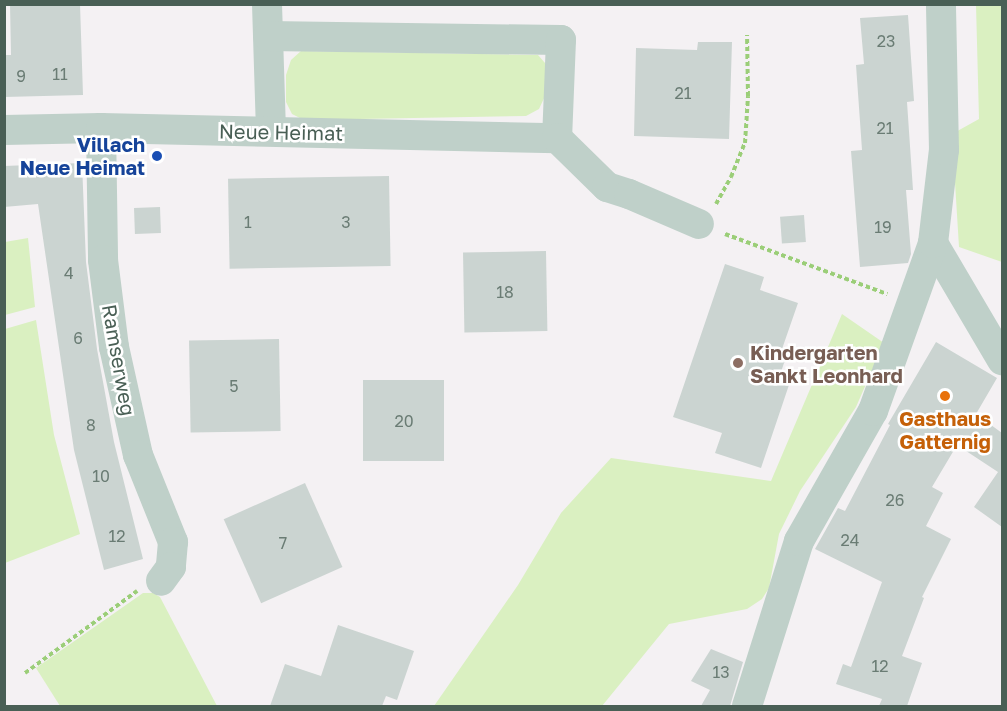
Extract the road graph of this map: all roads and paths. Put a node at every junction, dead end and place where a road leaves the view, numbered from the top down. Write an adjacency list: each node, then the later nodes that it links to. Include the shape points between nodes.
1 (267, 4): 4 (street)
2 (941, 4): 10 (street, via 944,150)
3 (747, 35): 9 (path, via 744,143 720,196)
4 (268, 36): 7 (street); 8 (street, via 561,40)
5 (101, 128): 6 (street, Neue Heimat); 7 (street, Neue Heimat); 13 (street, Ramserweg, via 103,261 114,347 138,455 173,542 171,567)
6 (4, 130)
7 (271, 131): 8 (street, Neue Heimat)
8 (557, 138): 9 (street, via 607,188)
9 (699, 224): 11 (path)
10 (933, 243): 11 (street); 12 (street)
11 (913, 303): 15 (street, via 873,411 799,541)
12 (1002, 360)
13 (161, 581): 14 (path, via 148,582)
14 (25, 672)
15 (754, 705)

